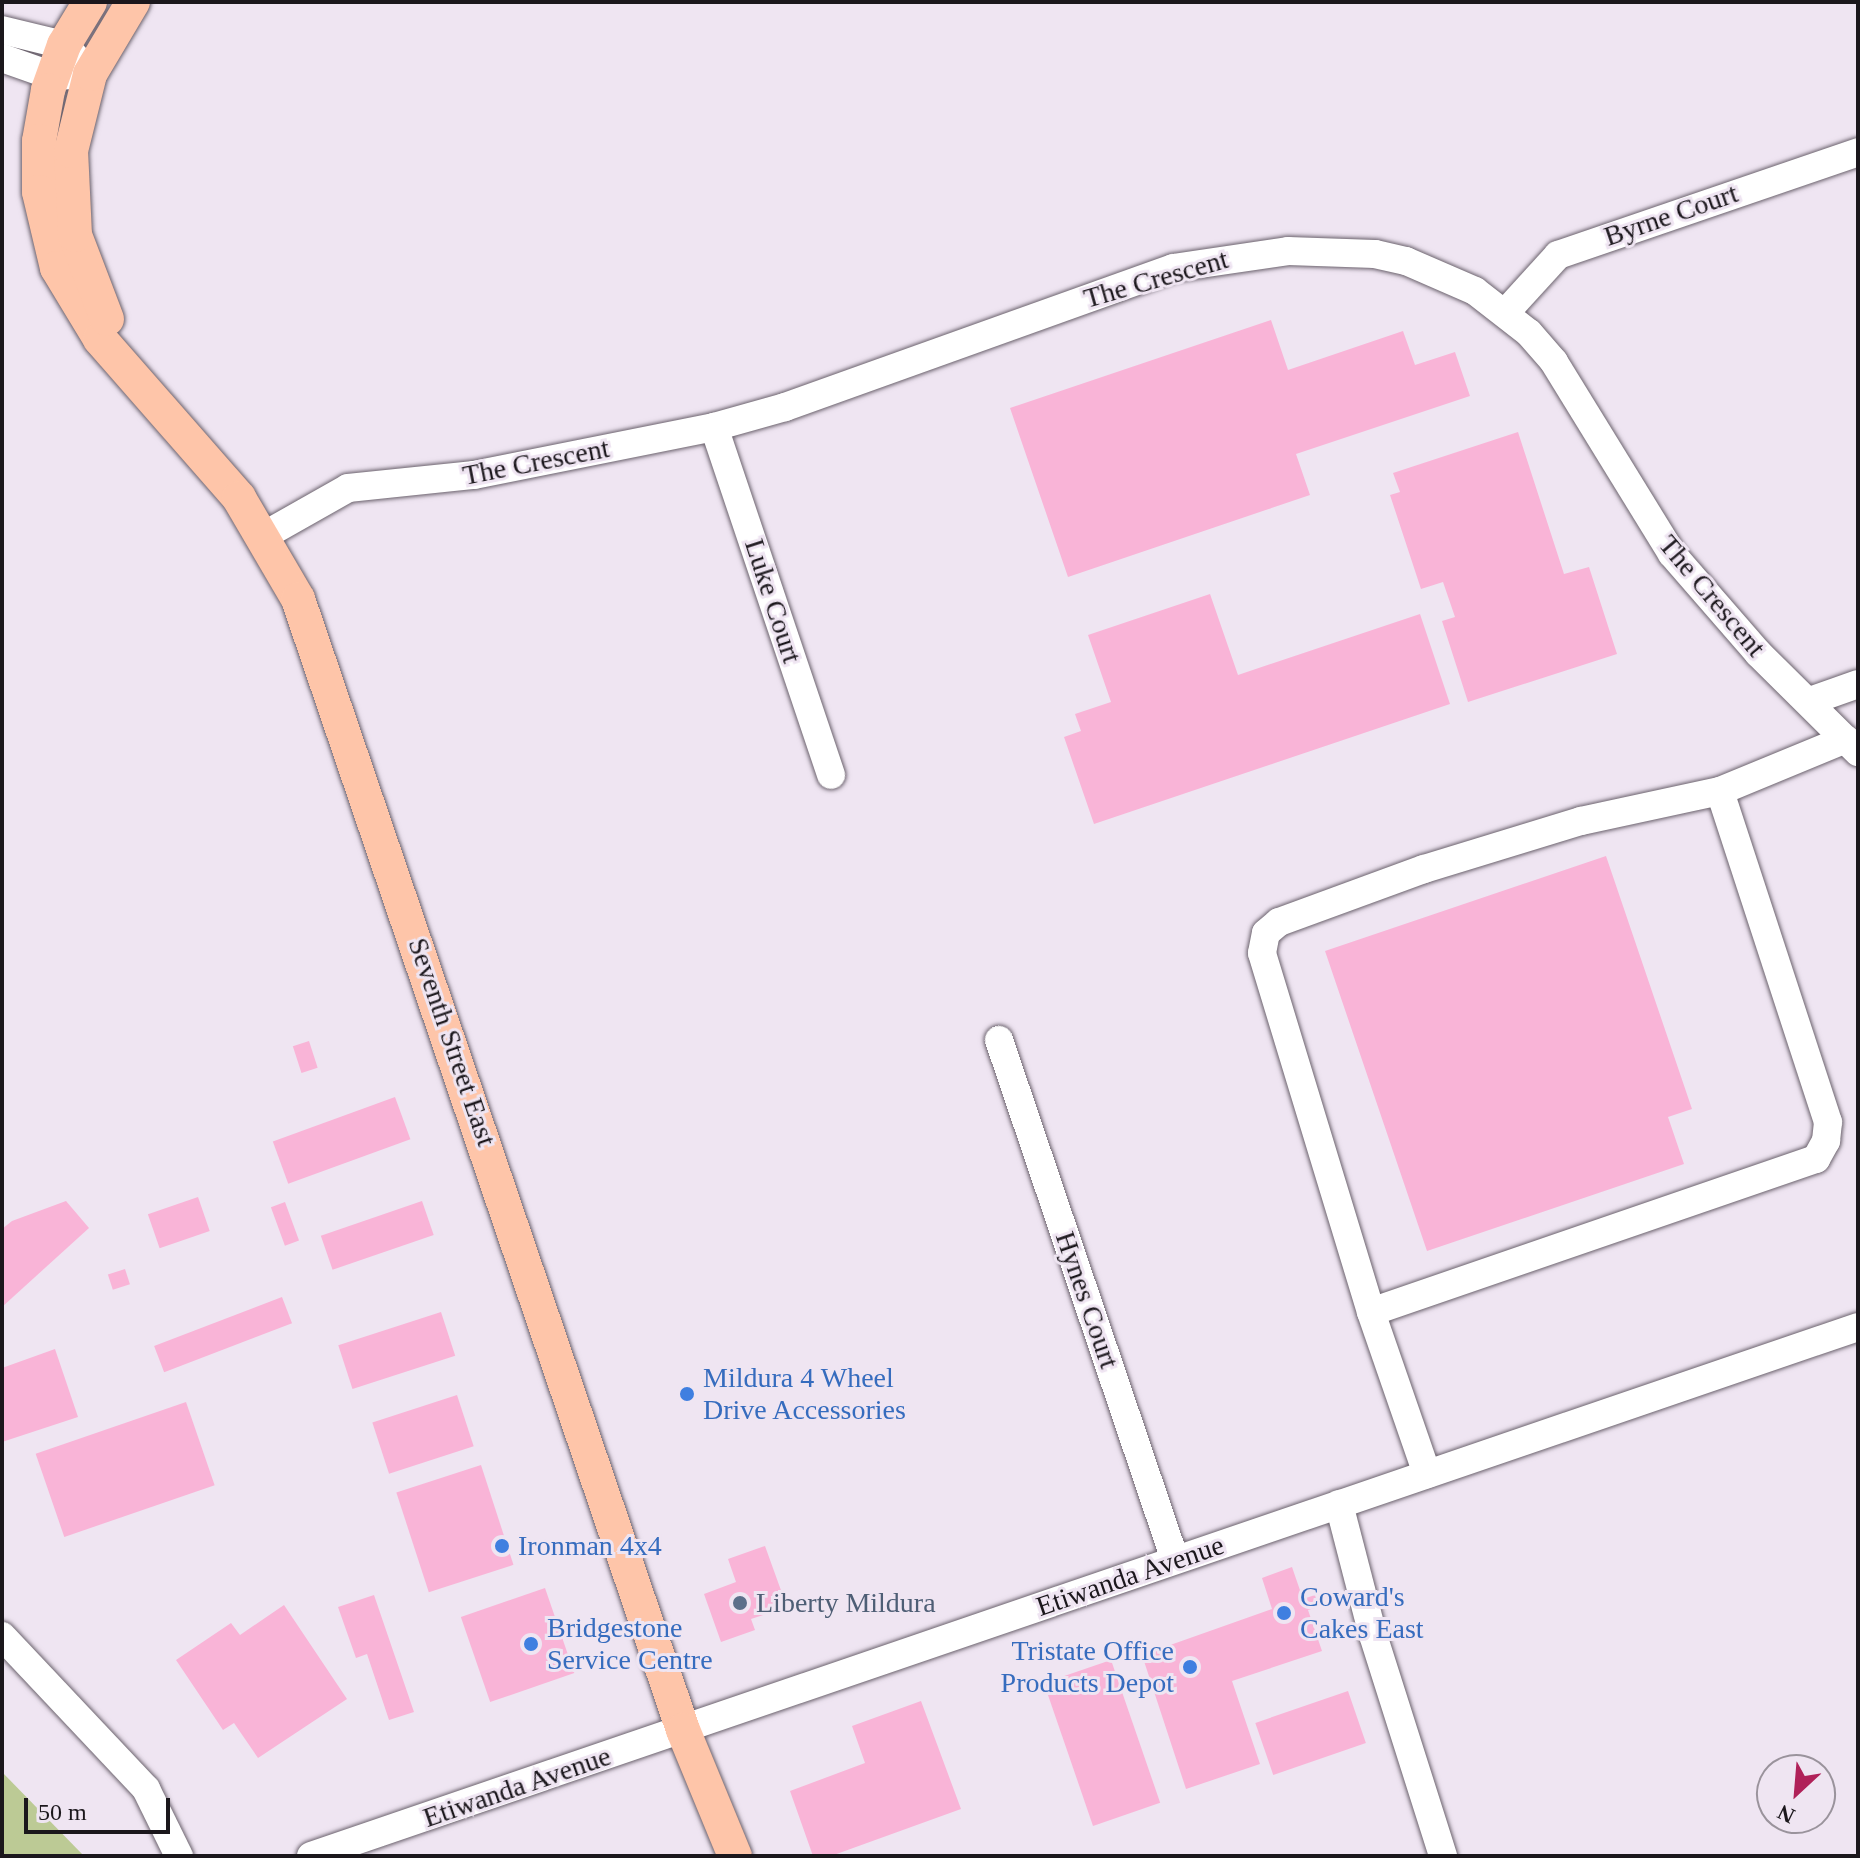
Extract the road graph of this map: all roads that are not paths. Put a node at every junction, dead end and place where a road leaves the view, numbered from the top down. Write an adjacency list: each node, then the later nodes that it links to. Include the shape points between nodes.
1 (90, 2): 5 (main road)
2 (133, 2): 6 (main road, Seventh Street East)
3 (2, 30): 5 (street)
4 (2, 58): 5 (street)
5 (58, 60): 6 (street); 9 (main road, Seventh Street East, via 38,155 45,229 74,301 100,339)
6 (90, 74): 9 (main road, Seventh Street East, via 71,151 75,235 105,316)
7 (1858, 152): 8 (street, Byrne Court, via 1558,255)
8 (1506, 312): 10 (street, The Crescent, via 1442,274 1375,254 1334,250 1233,256 1119,285 823,394); 13 (street, The Crescent, via 1554,362 1672,554 1722,615)
9 (151, 391): 11 (main road, Seventh Street East)
10 (714, 427): 11 (street, The Crescent, via 474,475 348,488); 15 (street, Luke Court)
11 (265, 535): 25 (main road, Seventh Street East, via 315,641)
12 (1858, 684): 13 (street)
13 (1810, 701): 14 (street, The Crescent)
14 (1852, 745): 16 (street)
15 (831, 775)
16 (1720, 791): 18 (street, via 1828,1122 1816,1159); 18 (street, via 1581,821 1424,869 1279,922 1266,933 1262,953)
17 (999, 1040): 22 (street, Hynes Court)
18 (1371, 1312): 20 (street)
19 (1858, 1327): 20 (street, Etiwanda Avenue)
20 (1427, 1474): 21 (street, Etiwanda Avenue)
21 (1328, 1508): 22 (street, Etiwanda Avenue); 24 (street)
22 (1175, 1560): 25 (street, Etiwanda Avenue)
23 (2, 1636): 27 (street, via 146,1789)
24 (1393, 1693): 30 (street); 31 (street)
25 (683, 1730): 26 (street, Etiwanda Avenue); 28 (main road, via 686,1780); 29 (main road)
26 (323, 1854)
27 (179, 1856)
28 (712, 1856)
29 (735, 1856)
30 (1443, 1856)
31 (1459, 1856)

